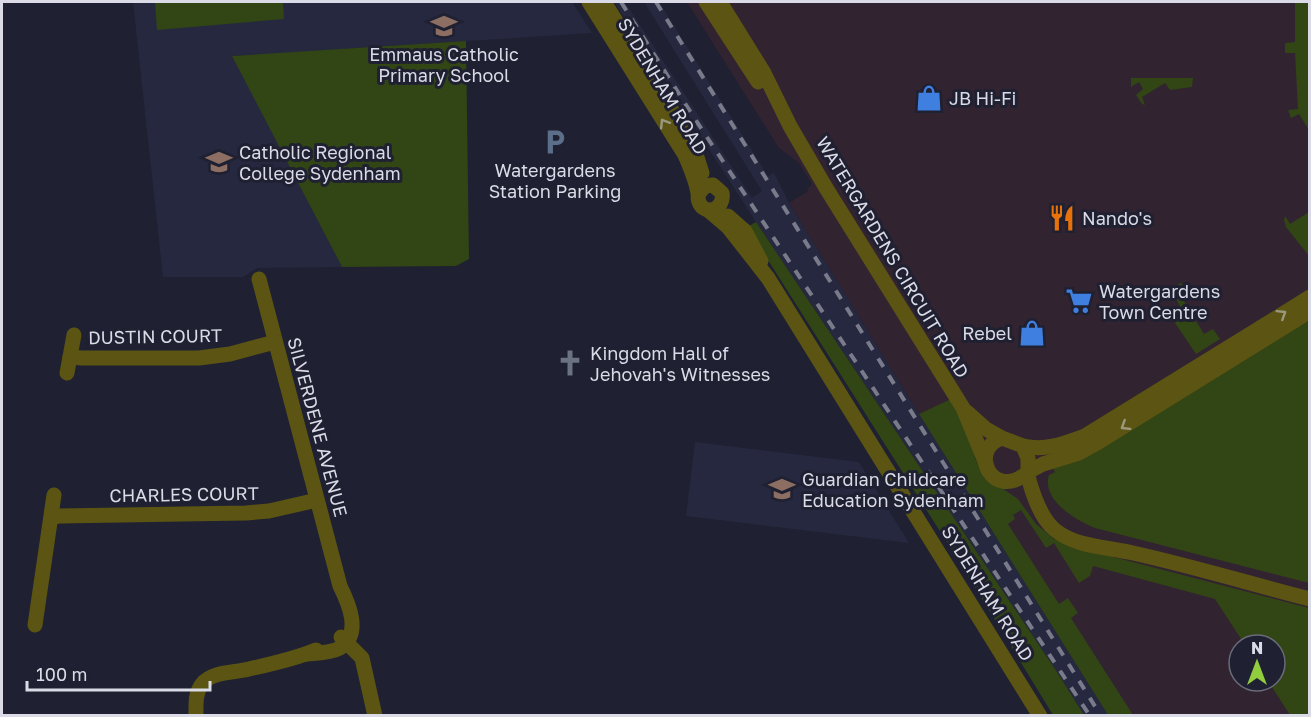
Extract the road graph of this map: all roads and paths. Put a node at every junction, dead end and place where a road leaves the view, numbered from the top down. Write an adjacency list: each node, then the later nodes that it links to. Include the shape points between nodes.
1 (706, 2): 4 (street, WATERGARDENS CIRCUIT ROAD)
2 (720, 2): 4 (street, WATERGARDENS CIRCUIT ROAD, via 764,73)
3 (598, 4): 5 (street, SYDENHAM ROAD, via 688,136 700,171); 6 (street, SYDENHAM ROAD, one-way to 3, via 685,155)
4 (790, 126): 17 (street, WATERGARDENS CIRCUIT ROAD)
5 (713, 185): 6 (street, via 705,186); 7 (street, via 722,193)
6 (698, 194): 8 (street, via 700,204)
7 (723, 201): 8 (street); 9 (street, SYDENHAM ROAD, via 729,217 753,242)
8 (708, 210): 9 (street, SYDENHAM ROAD, via 728,227)
9 (768, 278): 32 (street, SYDENHAM ROAD)
10 (259, 279): 14 (street, SILVERDENE AVENUE)
11 (1310, 297): 19 (street, one-way to 11, via 1053,447 1085,436)
12 (1310, 311): 21 (street, one-way to 21, via 1099,442)
13 (74, 335): 15 (street, DUSTIN COURT)
14 (275, 342): 15 (street, DUSTIN COURT, via 199,358); 24 (street, SILVERDENE AVENUE)
15 (70, 357): 16 (street, DUSTIN COURT)
16 (67, 373)
17 (963, 408): 18 (street, WATERGARDENS CIRCUIT ROAD, via 980,425); 20 (street, WATERGARDENS CIRCUIT ROAD)
18 (1002, 438): 19 (street); 20 (street, via 991,444)
19 (1023, 446): 21 (street)
20 (986, 464): 22 (street, via 991,475)
21 (1028, 473): 22 (street, via 1014,482); 25 (street)
22 (1001, 481): 25 (street, via 1016,488)
23 (54, 495): 26 (street)
24 (317, 500): 26 (street, CHARLES COURT, via 246,513); 29 (street, SILVERDENE AVENUE, via 352,620 351,633)
25 (1045, 517): 27 (street, via 1057,532 1081,543)
26 (51, 518): 28 (street)
27 (1310, 599)
28 (35, 625)
29 (344, 640): 30 (street, via 339,648 217,681 205,694); 31 (street, via 362,658)
30 (198, 716)
31 (375, 716)
32 (1040, 716)

